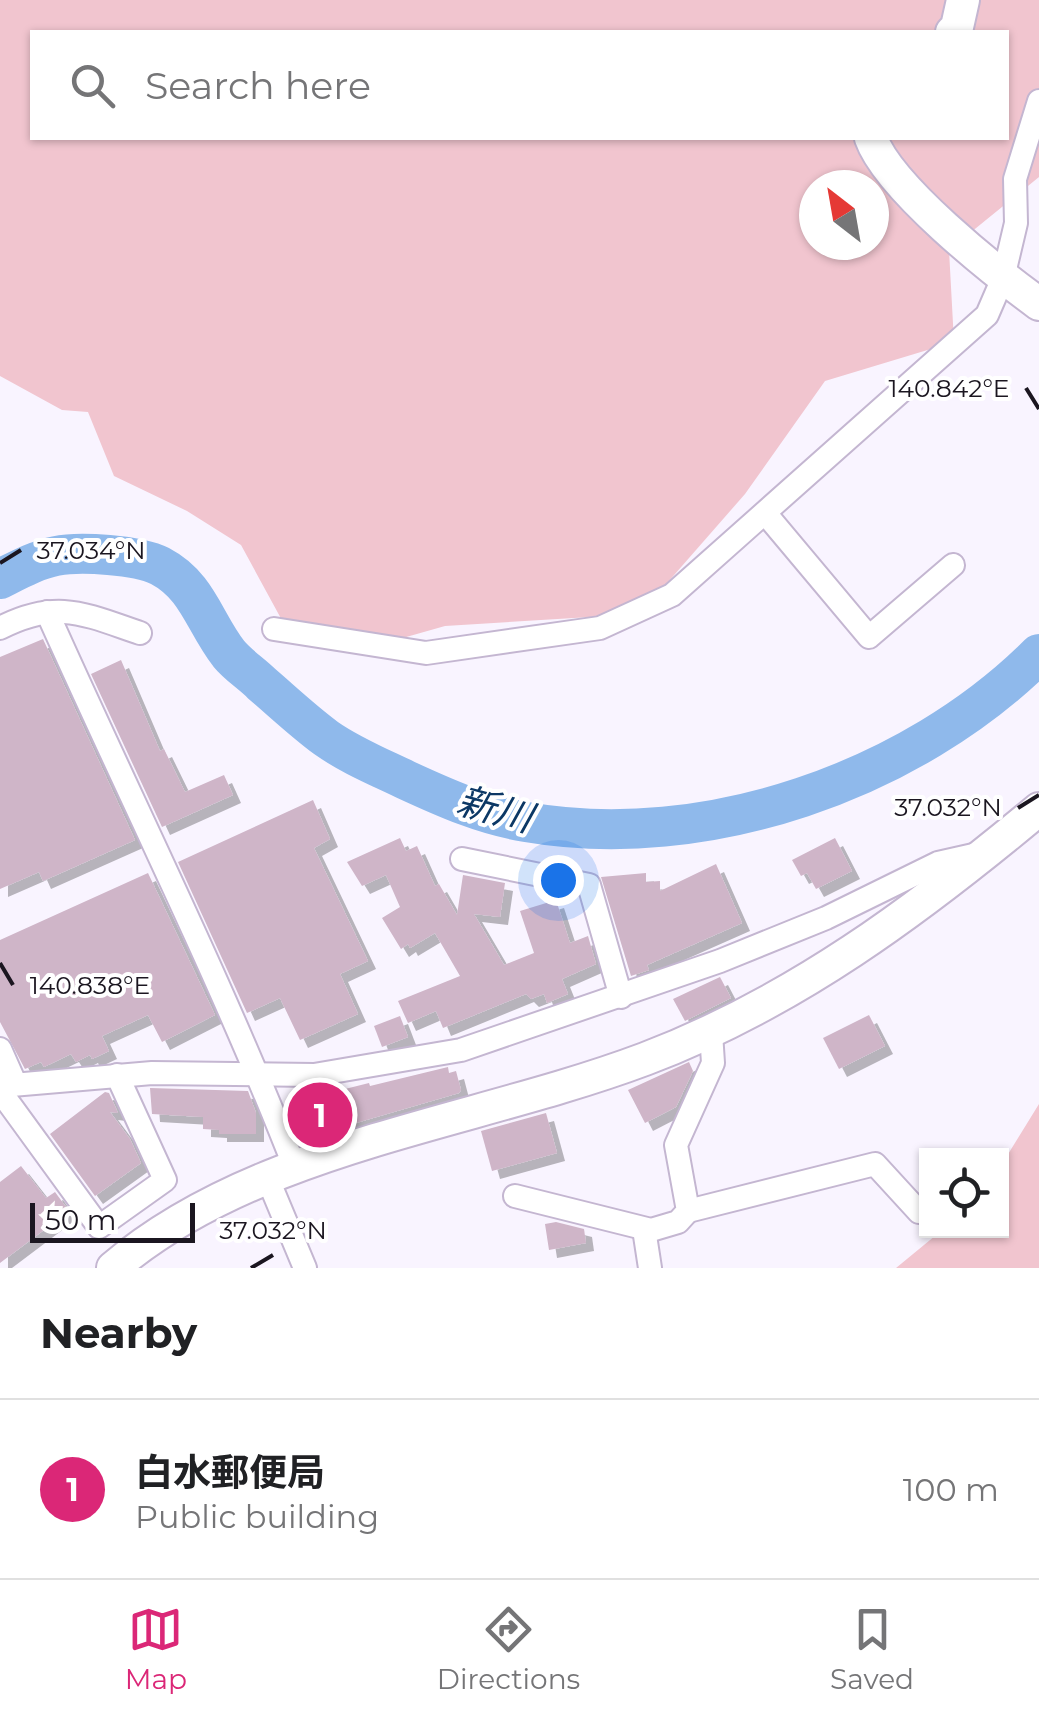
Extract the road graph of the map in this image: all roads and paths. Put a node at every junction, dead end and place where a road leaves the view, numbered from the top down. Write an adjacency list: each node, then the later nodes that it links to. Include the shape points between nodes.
1 (962, 0): 2 (street)
2 (954, 30)
3 (1039, 101): 5 (street)
4 (872, 140): 6 (street, via 889,170)
5 (1031, 150): 6 (street, via 1015,179 1016,223)
6 (1002, 278): 7 (street); 8 (street, via 986,315)
7 (1039, 304)
8 (765, 513): 9 (street, via 869,637); 12 (street, via 672,596 600,628 426,653)
9 (952, 565)
10 (47, 612): 11 (street); 13 (street, via 80,612); 21 (street)
11 (0, 628)
12 (274, 630)
13 (140, 634)
14 (1039, 809): 15 (street)
15 (987, 852): 17 (street, via 938,862 826,918); 18 (street, via 849,956)
16 (462, 859): 17 (street, via 589,886)
17 (621, 997): 21 (street, via 461,1050)
18 (711, 1034): 23 (street, via 569,1086); 25 (street, via 713,1062 676,1145)
19 (0, 1049): 22 (street)
20 (117, 1074): 21 (street); 22 (street); 22 (street, via 165,1180 99,1227)
21 (260, 1076): 23 (street)
22 (5, 1087)
23 (281, 1173): 28 (street, via 207,1202); 29 (street)
24 (515, 1196): 27 (street)
25 (688, 1211): 26 (street, via 876,1164); 27 (street, via 678,1222)
26 (919, 1212)
27 (644, 1228): 30 (street)
28 (113, 1268)
29 (306, 1268)
30 (650, 1268)

